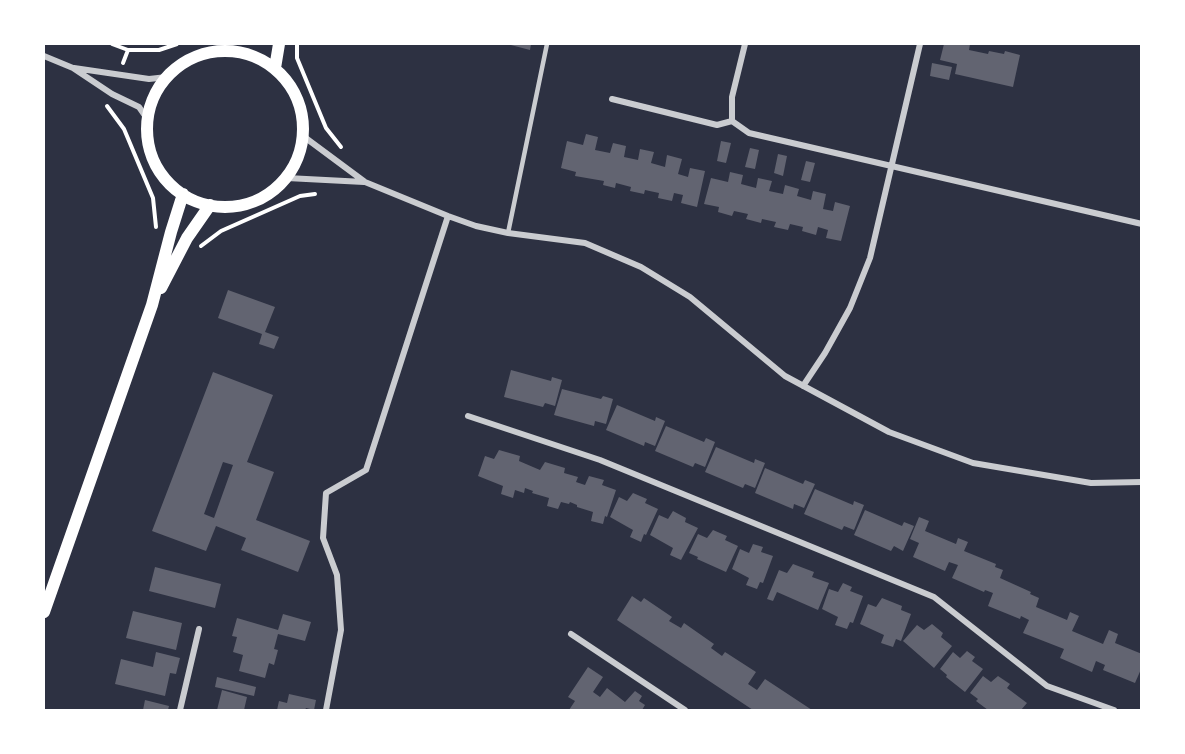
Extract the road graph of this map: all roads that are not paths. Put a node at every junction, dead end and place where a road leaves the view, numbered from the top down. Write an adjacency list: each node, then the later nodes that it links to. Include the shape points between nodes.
1 (279, 44): 8 (main road)
2 (547, 44): 21 (lane)
3 (745, 44): 12 (street, via 732,97)
4 (920, 44): 14 (street)
5 (237, 47): 8 (main road); 9 (main road, via 203,54)
6 (44, 56): 7 (street)
7 (74, 68): 9 (street, via 149,79); 11 (street, via 139,107)
8 (275, 68): 13 (main road, via 300,106)
9 (167, 77): 11 (main road, via 154,97)
10 (612, 99): 12 (street, via 717,125)
11 (148, 120): 17 (main road, via 155,162 162,175)
12 (732, 121): 14 (street, via 749,133)
13 (303, 136): 15 (main road); 16 (street)
14 (891, 166): 20 (street); 23 (street, via 870,258 854,298)
15 (287, 178): 16 (street); 18 (main road, via 252,203)
16 (364, 182): 19 (street)
17 (183, 194): 18 (main road); 22 (main road)
18 (210, 206): 22 (main road, via 187,238)
19 (448, 216): 21 (street); 30 (street, via 366,470 326,493 323,538 337,574 341,630)
20 (1142, 224)
21 (508, 233): 23 (street, via 585,243 641,267 690,297 785,376)
22 (152, 305): 26 (main road)
23 (803, 386): 25 (street, via 889,432 973,463 1091,483)
24 (468, 416): 32 (street, via 600,460 934,597 1047,686)
25 (1142, 482)
26 (44, 612)
27 (200, 629): 29 (street)
28 (571, 634): 31 (street)
29 (180, 711)
30 (326, 711)
31 (685, 711)
32 (1114, 711)

